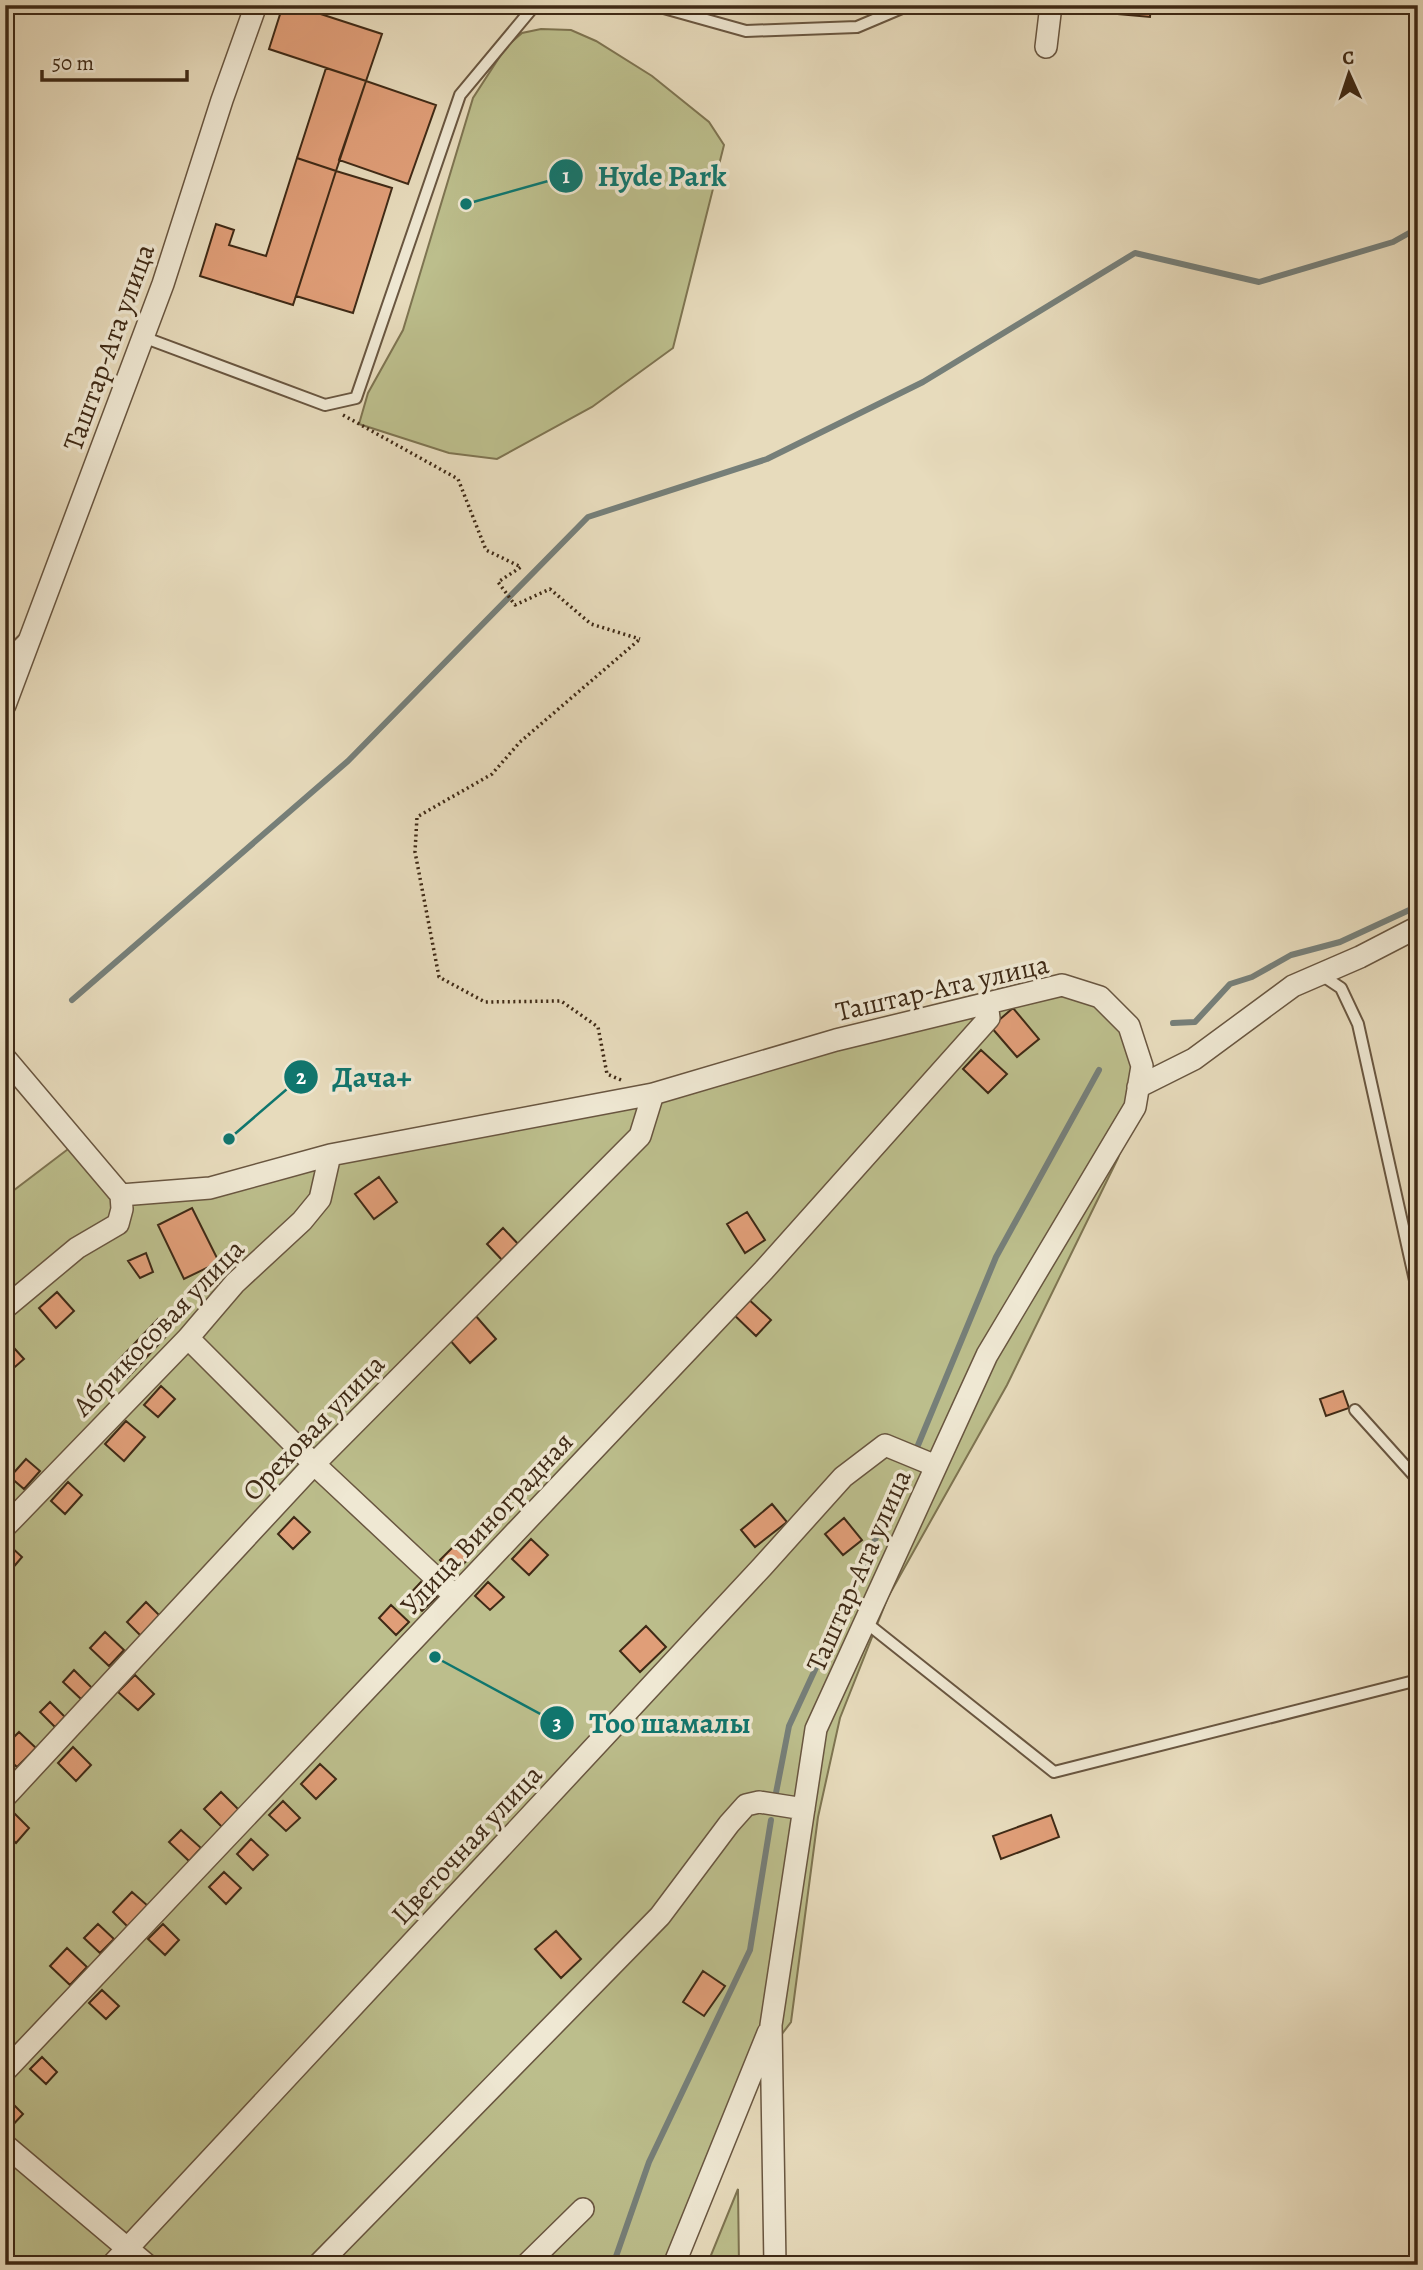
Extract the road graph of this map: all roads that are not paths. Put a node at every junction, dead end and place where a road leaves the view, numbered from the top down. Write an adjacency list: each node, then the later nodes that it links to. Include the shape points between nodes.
1 (256, 5): 7 (street, Таштар-Ата улица)
2 (535, 5): 7 (lane, via 460,95 356,398 325,405)
3 (653, 5): 4 (lane, via 746,32 857,27)
4 (909, 5)
5 (1051, 5): 6 (street)
6 (1046, 47)
7 (143, 338): 8 (street, Таштар-Ата улица)
8 (31, 633): 9 (lane); 10 (street, Таштар-Ата улица)
9 (5, 658)
10 (5, 705)
11 (1418, 927): 12 (street)
12 (1320, 974): 15 (street, via 1293,986 1194,1059); 19 (lane, via 1341,988 1358,1024)
13 (987, 1003): 15 (street, Таштар-Ата улица, via 1062,985 1100,997 1129,1026 1142,1066); 16 (street, Таштар-Ата улица, via 836,1040); 27 (street, Улица Виноградная, via 989,1018 773,1260)
14 (5, 1058): 18 (street)
15 (1138, 1087): 24 (street, Таштар-Ата улица, via 1135,1107 988,1355)
16 (653, 1094): 17 (street, Таштар-Ата улица); 23 (street, Ореховая улица, via 640,1136)
17 (330, 1155): 18 (street, Таштар-Ата улица, via 210,1188); 21 (street, Абрикосовая улица, via 320,1199 302,1222 235,1283)
18 (121, 1195): 20 (street, via 118,1224 77,1248)
19 (1418, 1294)
20 (5, 1308)
21 (188, 1338): 23 (street); 26 (street, Абрикосовая улица)
22 (1355, 1410): 25 (lane)
23 (314, 1464): 27 (street); 30 (street, Ореховая улица)
24 (936, 1466): 28 (street, Таштар-Ата улица); 36 (street, Цветочная улица, via 884,1445 843,1477)
25 (1418, 1480)
26 (5, 1527)
27 (455, 1596): 33 (street, Улица Виноградная)
28 (864, 1621): 29 (lane, via 1054,1772); 31 (street, Таштар-Ата улица, via 816,1729)
29 (1418, 1680)
30 (5, 1797)
31 (804, 1809): 32 (street, Таштар-Ата улица); 39 (street, via 759,1802 746,1805 660,1916)
32 (771, 2025): 41 (street); 42 (street)
33 (5, 2071)
34 (5, 2145): 36 (street)
35 (583, 2209): 40 (street)
36 (127, 2249): 37 (street, Цветочная улица); 38 (street)
37 (112, 2265)
38 (146, 2265)
39 (318, 2265)
40 (526, 2265)
41 (674, 2265)
42 (775, 2265)

